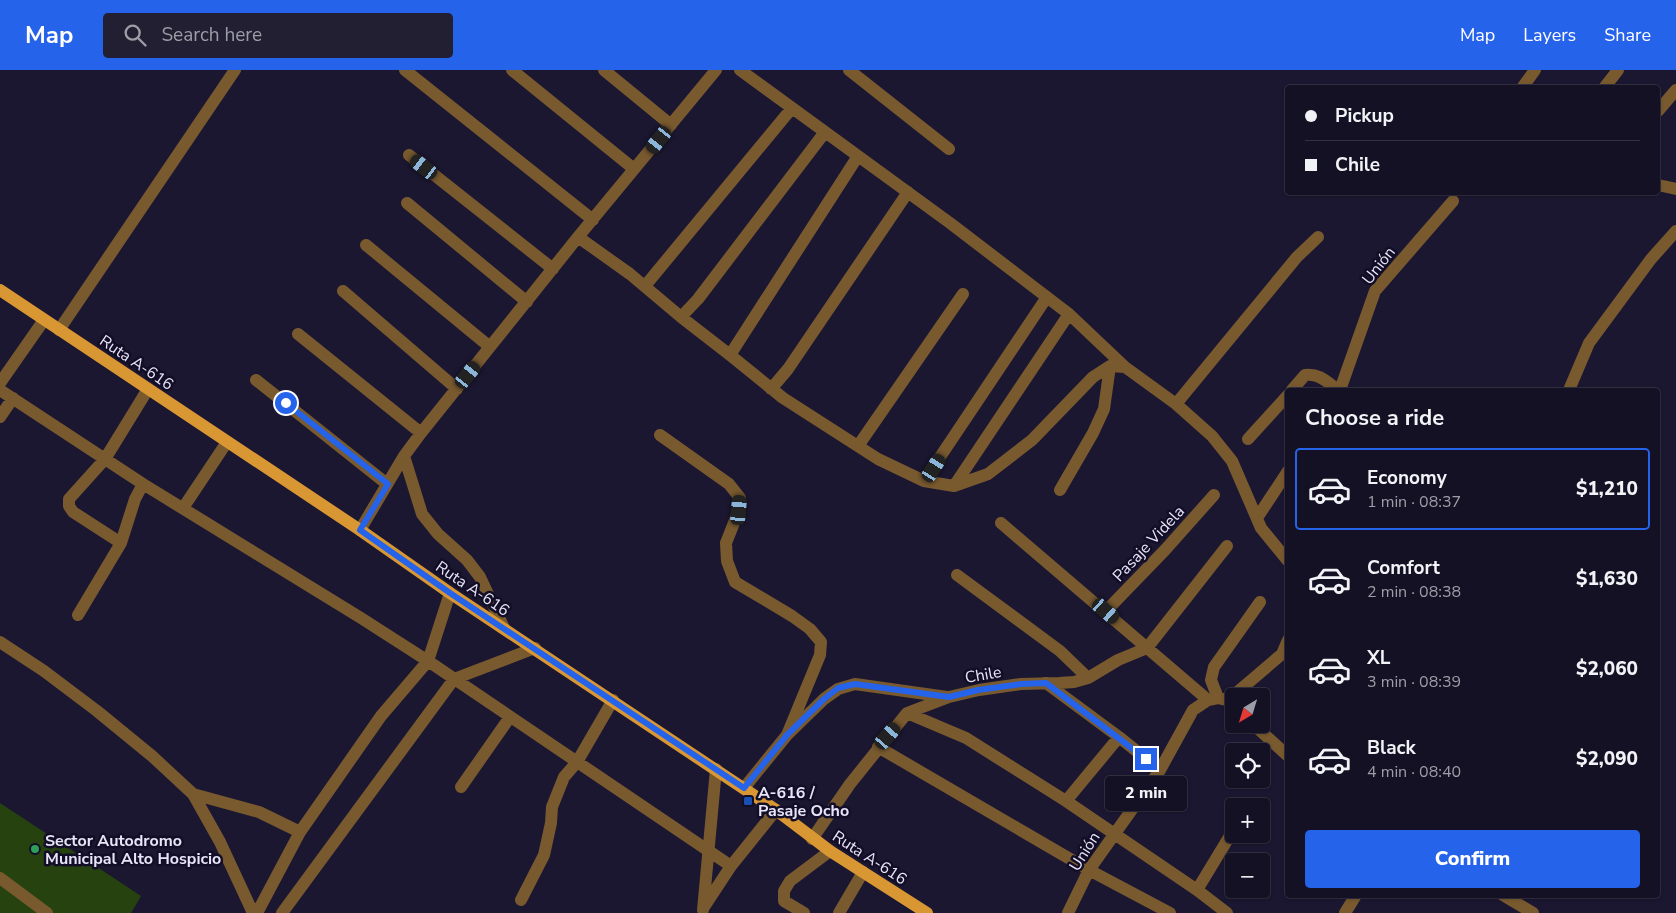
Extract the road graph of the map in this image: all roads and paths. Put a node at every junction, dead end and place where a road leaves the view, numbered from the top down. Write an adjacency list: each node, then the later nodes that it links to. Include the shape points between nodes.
1 (235, 70): 41 (street)
2 (404, 70): 26 (street)
3 (512, 70): 20 (street)
4 (604, 70): 15 (street)
5 (740, 70): 13 (street)
6 (849, 70): 17 (street)
7 (1535, 70): 10 (street)
8 (1618, 70): 11 (street)
9 (713, 71): 15 (street)
10 (1524, 85)
11 (1606, 85)
12 (1676, 90): 14 (street)
13 (792, 108): 16 (street); 32 (street)
14 (1660, 109)
15 (671, 124): 20 (street)
16 (826, 132): 19 (street); 39 (street)
17 (949, 149)
18 (409, 155): 31 (street)
19 (858, 156): 23 (street); 44 (street)
20 (634, 169): 26 (street)
21 (1660, 185): 22 (street)
22 (1676, 189)
23 (908, 192): 36 (street); 55 (street, via 788,369)
24 (1453, 201): 51 (street, Unión, via 1375,291)
25 (407, 203): 37 (street)
26 (593, 220): 29 (street)
27 (1676, 231): 52 (street, via 1651,259 1589,343)
28 (1318, 237): 59 (street, via 1296,257)
29 (578, 238): 31 (street); 32 (street)
30 (366, 245): 43 (street)
31 (553, 269): 37 (street)
32 (645, 286): 39 (street)
33 (0, 290): 40 (main road, Ruta A-616)
34 (343, 291): 54 (street)
35 (963, 294): 65 (street)
36 (1047, 297): 38 (street); 69 (street)
37 (527, 302): 43 (street)
38 (1069, 314): 46 (street); 72 (street)
39 (681, 317): 44 (street)
40 (44, 320): 41 (main road, Ruta A-616); 48 (street)
41 (59, 330): 53 (main road, Ruta A-616)
42 (298, 334): 61 (street)
43 (490, 347): 54 (street)
44 (730, 355): 55 (street)
45 (1110, 366): 46 (street); 72 (street, via 1093,377 1032,440 988,474); 73 (street, via 1104,409)
46 (1125, 367): 59 (street)
47 (256, 380): 71 (street)
48 (0, 383)
49 (1294, 388): 50 (street, via 1305,375 1312,374)
50 (1336, 388)
51 (1340, 388)
52 (1570, 388)
53 (148, 389): 64 (main road, Ruta A-616); 67 (street)
54 (456, 389): 61 (street)
55 (771, 389): 65 (street)
56 (0, 390): 57 (street)
57 (13, 398): 60 (street); 67 (street)
58 (1285, 398): 63 (street)
59 (1176, 404): 76 (street, via 1212,436 1232,461)
60 (0, 417)
61 (421, 433): 66 (street)
62 (660, 435): 102 (street, via 729,484 740,498 739,510 726,543 727,561 735,582 792,616 821,642 820,655)
63 (1248, 439)
64 (227, 442): 75 (street); 78 (main road, Ruta A-616)
65 (858, 446): 69 (street)
66 (404, 456): 71 (street); 87 (street, via 422,514 480,577)
67 (105, 459): 70 (street); 79 (street, via 72,495 68,506)
68 (1285, 476): 76 (street)
69 (924, 481): 72 (street)
70 (143, 484): 75 (street); 79 (street)
71 (388, 484): 78 (street)
72 (954, 486)
73 (1060, 490)
74 (1214, 496): 85 (street, Pasaje Videla)
75 (183, 508): 92 (street)
76 (1257, 518): 81 (street)
77 (1001, 523): 85 (street)
78 (360, 530): 83 (main road, Ruta A-616)
79 (120, 543): 86 (street)
80 (1227, 546): 91 (street)
81 (1285, 557)
82 (957, 575): 93 (street, via 1060,651)
83 (450, 593): 87 (main road, Ruta A-616); 92 (street)
84 (1260, 602): 98 (street, via 1214,667 1211,680)
85 (1106, 611): 91 (street)
86 (78, 615)
87 (504, 628): 90 (main road, Ruta A-616)
88 (0, 642): 111 (street, via 97,711)
89 (1285, 647): 98 (street, Unión, via 1282,654)
90 (535, 648): 94 (street); 97 (main road, Ruta A-616)
91 (1147, 648): 93 (street, Chile); 98 (street)
92 (428, 662): 94 (street); 114 (street, via 381,716)
93 (1088, 678): 95 (street, Chile)
94 (454, 679): 100 (street); 131 (street)
95 (1046, 683): 96 (street, Chile, via 978,690); 103 (street)
96 (949, 697): 99 (street, Chile); 102 (street, via 855,684 838,688)
97 (613, 700): 106 (street); 107 (main road, Ruta A-616)
98 (1222, 701): 108 (street, Unión, via 1193,710)
99 (907, 713): 104 (street, Chile); 112 (street, via 966,738)
100 (510, 717): 106 (street); 109 (street)
101 (1263, 733): 105 (street)
102 (787, 735): 110 (street)
103 (1119, 737): 108 (street); 112 (street)
104 (878, 747): 116 (street, Chile); 121 (street)
105 (1285, 752)
106 (577, 762): 118 (street); 127 (street, via 564,777 552,807 544,854)
107 (716, 769): 110 (main road, Ruta A-616); 118 (street)
108 (1160, 770): 115 (street, Unión)
109 (461, 787)
110 (744, 788): 113 (main road, Ruta A-616)
111 (193, 794): 114 (street, via 259,812); 130 (street)
112 (1066, 801): 115 (street)
113 (776, 810): 116 (main road, Ruta A-616); 120 (street)
114 (300, 832): 130 (street)
115 (1114, 834): 121 (street, Unión); 124 (street)
116 (812, 839): 119 (main road, Ruta A-616)
117 (1226, 843): 124 (street)
118 (708, 850): 120 (street); 128 (street)
119 (830, 851): 122 (main road, Ruta A-616); 132 (street, via 790,881 784,891 784,901)
120 (731, 866): 128 (street)
121 (1090, 870): 135 (street, Unión); 136 (street)
122 (863, 872): 133 (street); 134 (main road, Ruta A-616)
123 (0, 878): 129 (street)
124 (1197, 890): 137 (street)
125 (1354, 898): 138 (street)
126 (1508, 898): 139 (street)
127 (521, 900)
128 (702, 911)
129 (47, 913)
130 (255, 913)
131 (282, 913)
132 (804, 913)
133 (839, 913)
134 (927, 913)
135 (1068, 913)
136 (1170, 913)
137 (1226, 913)
138 (1344, 913)
139 (1533, 913)

